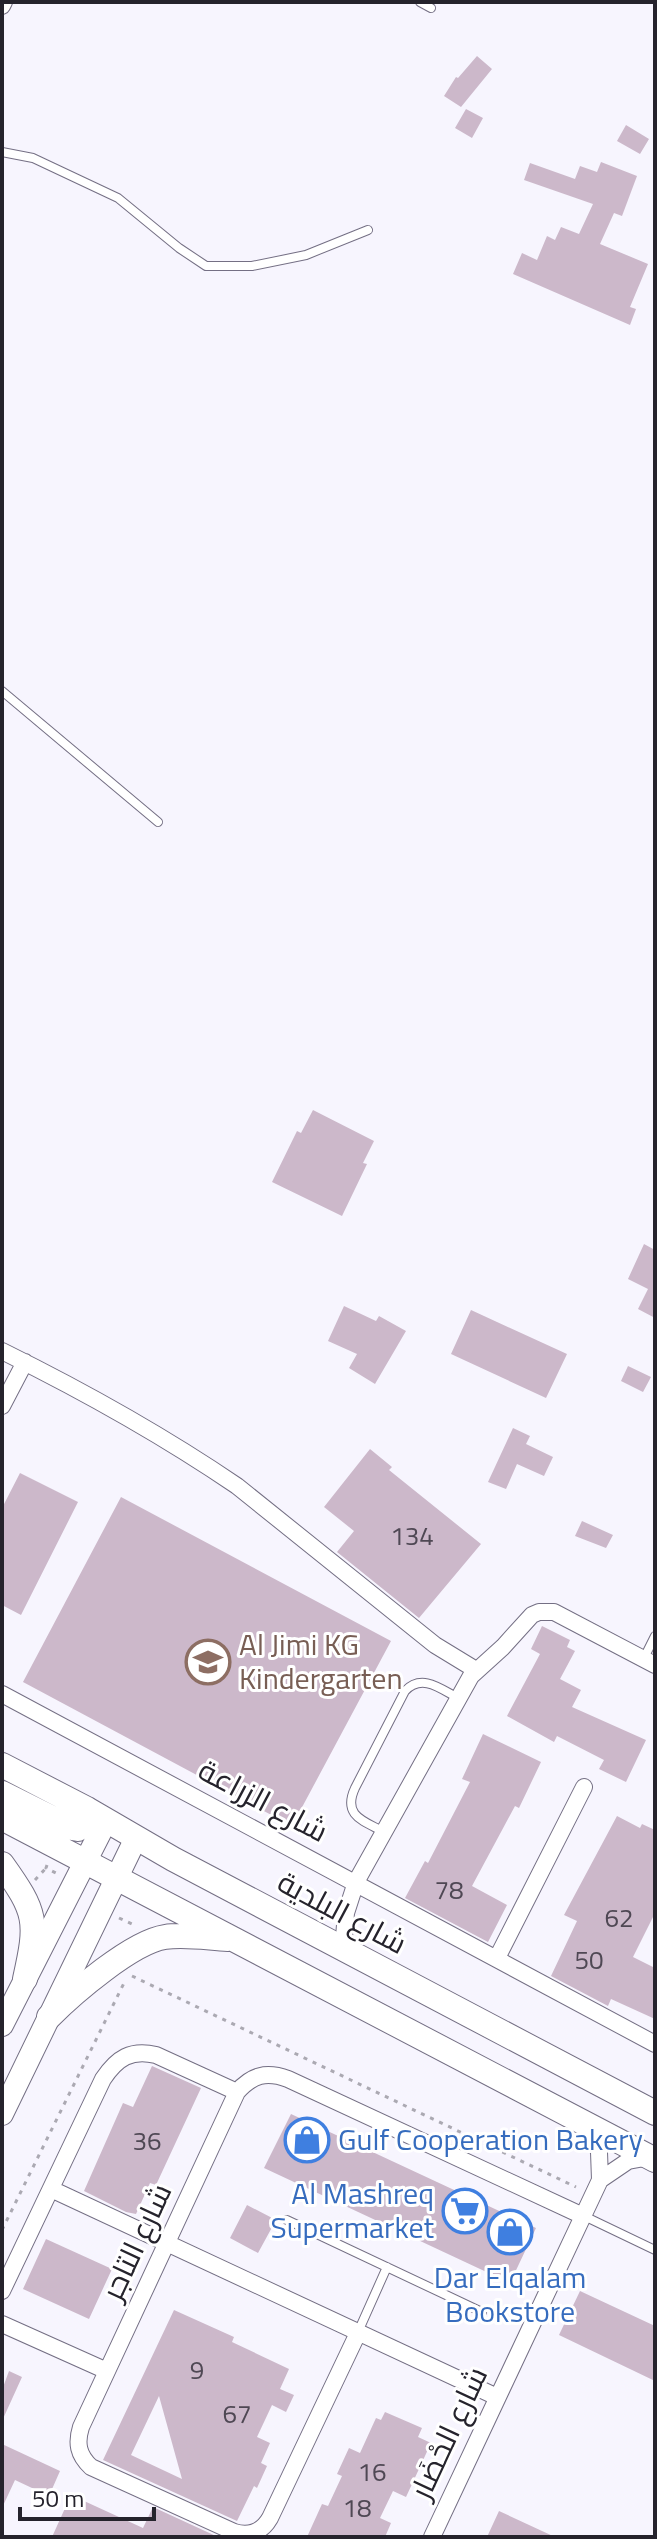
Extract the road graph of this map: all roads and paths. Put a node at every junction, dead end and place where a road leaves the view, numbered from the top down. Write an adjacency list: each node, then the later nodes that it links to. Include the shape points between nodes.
1 (420, 2): 2 (lane)
2 (431, 8)
3 (2, 152): 4 (lane, via 33,158 118,198 206,266 252,266 306,255)
4 (368, 230)
5 (2, 691): 6 (lane)
6 (158, 822)
7 (2, 1351): 8 (street)
8 (25, 1362): 9 (street); 12 (street, via 179,1447 237,1486 435,1645)
9 (2, 1406)
10 (655, 1636): 11 (lane)
11 (649, 1662): 12 (street, via 546,1611 526,1620)
12 (476, 1670): 14 (street)
13 (2, 1694): 25 (street, شارع الزراعة)
14 (458, 1698): 20 (street); 20 (lane, via 427,1682 405,1691 351,1795 354,1814)
15 (2, 1765): 18 (main road, شارع البلدية)
16 (584, 1787): 29 (street)
17 (2, 1793): 18 (main road, via 72,1828)
18 (96, 1815): 21 (main road, شارع البلدية); 22 (street)
19 (2, 1818): 22 (main road)
20 (384, 1832): 25 (street)
21 (136, 1838): 24 (street); 28 (main road, شارع البلدية)
22 (86, 1862): 24 (main road); 31 (street)
23 (2, 1864): 31 (main road, via 28,1902 33,1920)
24 (116, 1877): 26 (main road); 32 (street)
25 (356, 1882): 28 (street); 29 (street, شارع الزراعة)
26 (152, 1895): 27 (main road); 30 (path, via 118,1954)
27 (235, 1939): 30 (main road, via 166,1936); 38 (main road)
28 (343, 1949): 36 (main road, شارع البلدية)
29 (497, 1958): 34 (street, شارع الزراعة)
30 (122, 1959): 32 (main road)
31 (25, 1979): 33 (street)
32 (49, 2017): 37 (street)
33 (2, 2025)
34 (655, 2044)
35 (237, 2092): 41 (street, via 156,2055 120,2058 103,2079); 42 (street, via 260,2075 276,2075); 45 (street, شارع التاجر)
36 (655, 2113)
37 (2, 2114)
38 (590, 2126): 39 (main road); 40 (street, via 599,2152)
39 (652, 2159): 40 (street, via 628,2161 608,2172)
40 (597, 2187): 42 (street, شارع الحْضَار); 44 (path, via 128,1974)
41 (51, 2189): 45 (street); 48 (street)
42 (583, 2216): 46 (lane); 53 (street, شارع الحْضَار)
43 (287, 2220): 47 (lane)
44 (2, 2230)
45 (167, 2244): 51 (street); 52 (street, شارع التاجر)
46 (655, 2250)
47 (387, 2267): 49 (lane); 51 (lane)
48 (2, 2291)
49 (482, 2312)
50 (2, 2324): 52 (street)
51 (358, 2333): 52 (street, شارع التاجر, via 270,2518 251,2534 234,2532 84,2461 78,2435); 53 (street)
52 (107, 2371)
53 (497, 2397): 54 (street, شارع الحْضَار)
54 (432, 2537)

